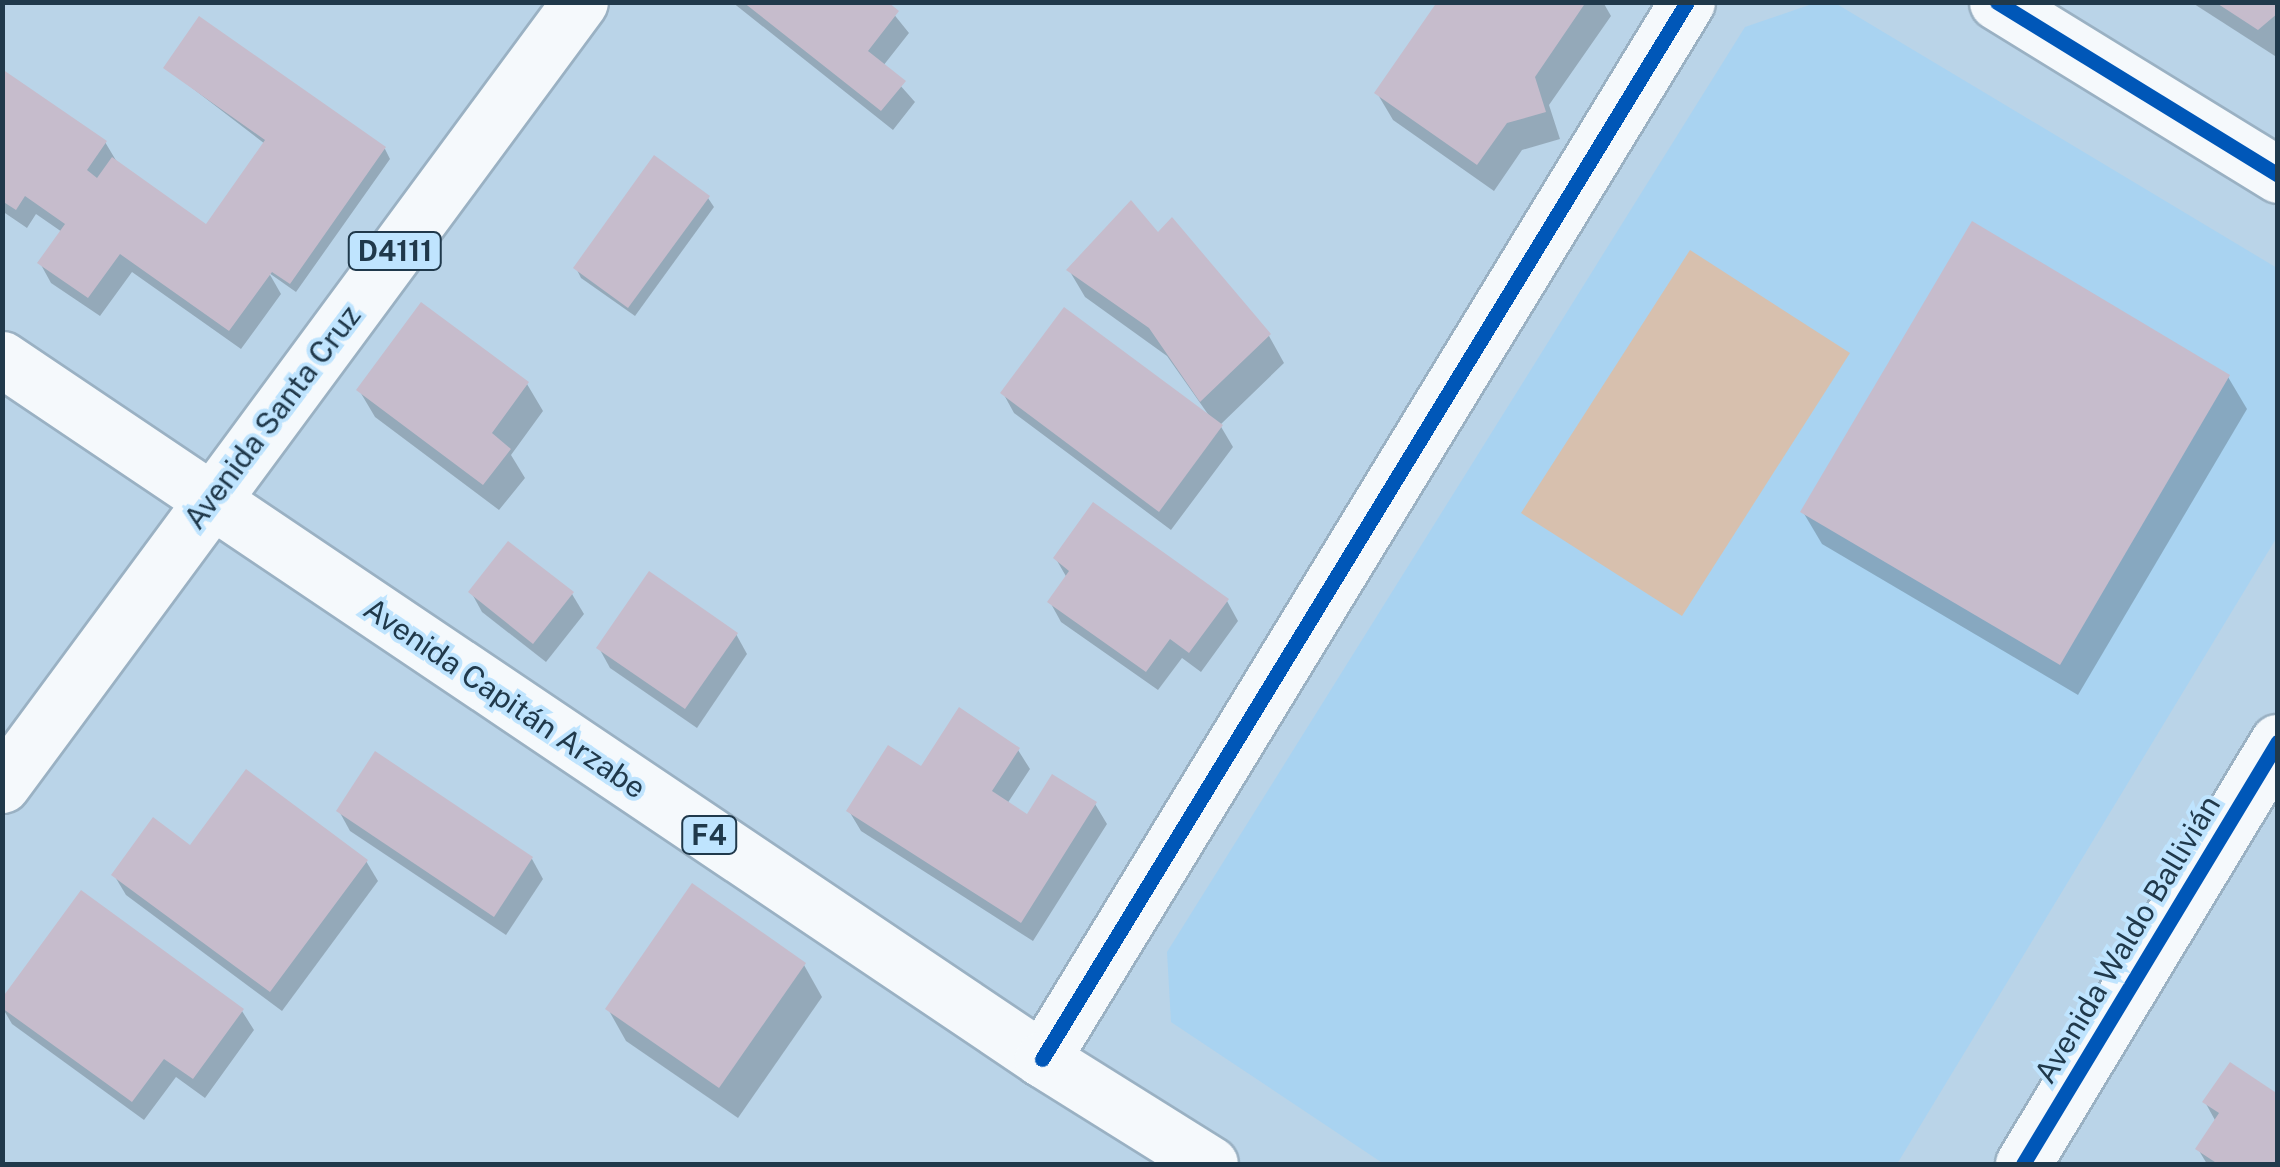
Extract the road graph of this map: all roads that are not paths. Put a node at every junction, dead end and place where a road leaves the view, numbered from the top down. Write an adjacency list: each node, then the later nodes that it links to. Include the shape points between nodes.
1 (580, 2): 6 (main road, Avenida Santa Cruz / D4111)
2 (1687, 2): 9 (main road)
3 (1997, 2): 4 (main road)
4 (2278, 174)
5 (2, 360): 6 (main road, Avenida Capitán Arzabe / F4)
6 (211, 500): 8 (main road, Avenida Santa Cruz / D4111); 9 (main road, Avenida Capitán Arzabe / F4)
7 (2278, 742): 11 (main road, Avenida Waldo Ballivián)
8 (2, 785)
9 (1042, 1059): 10 (main road, Avenida Capitán Arzabe / F4)
10 (1210, 1164)
11 (2023, 1164)

